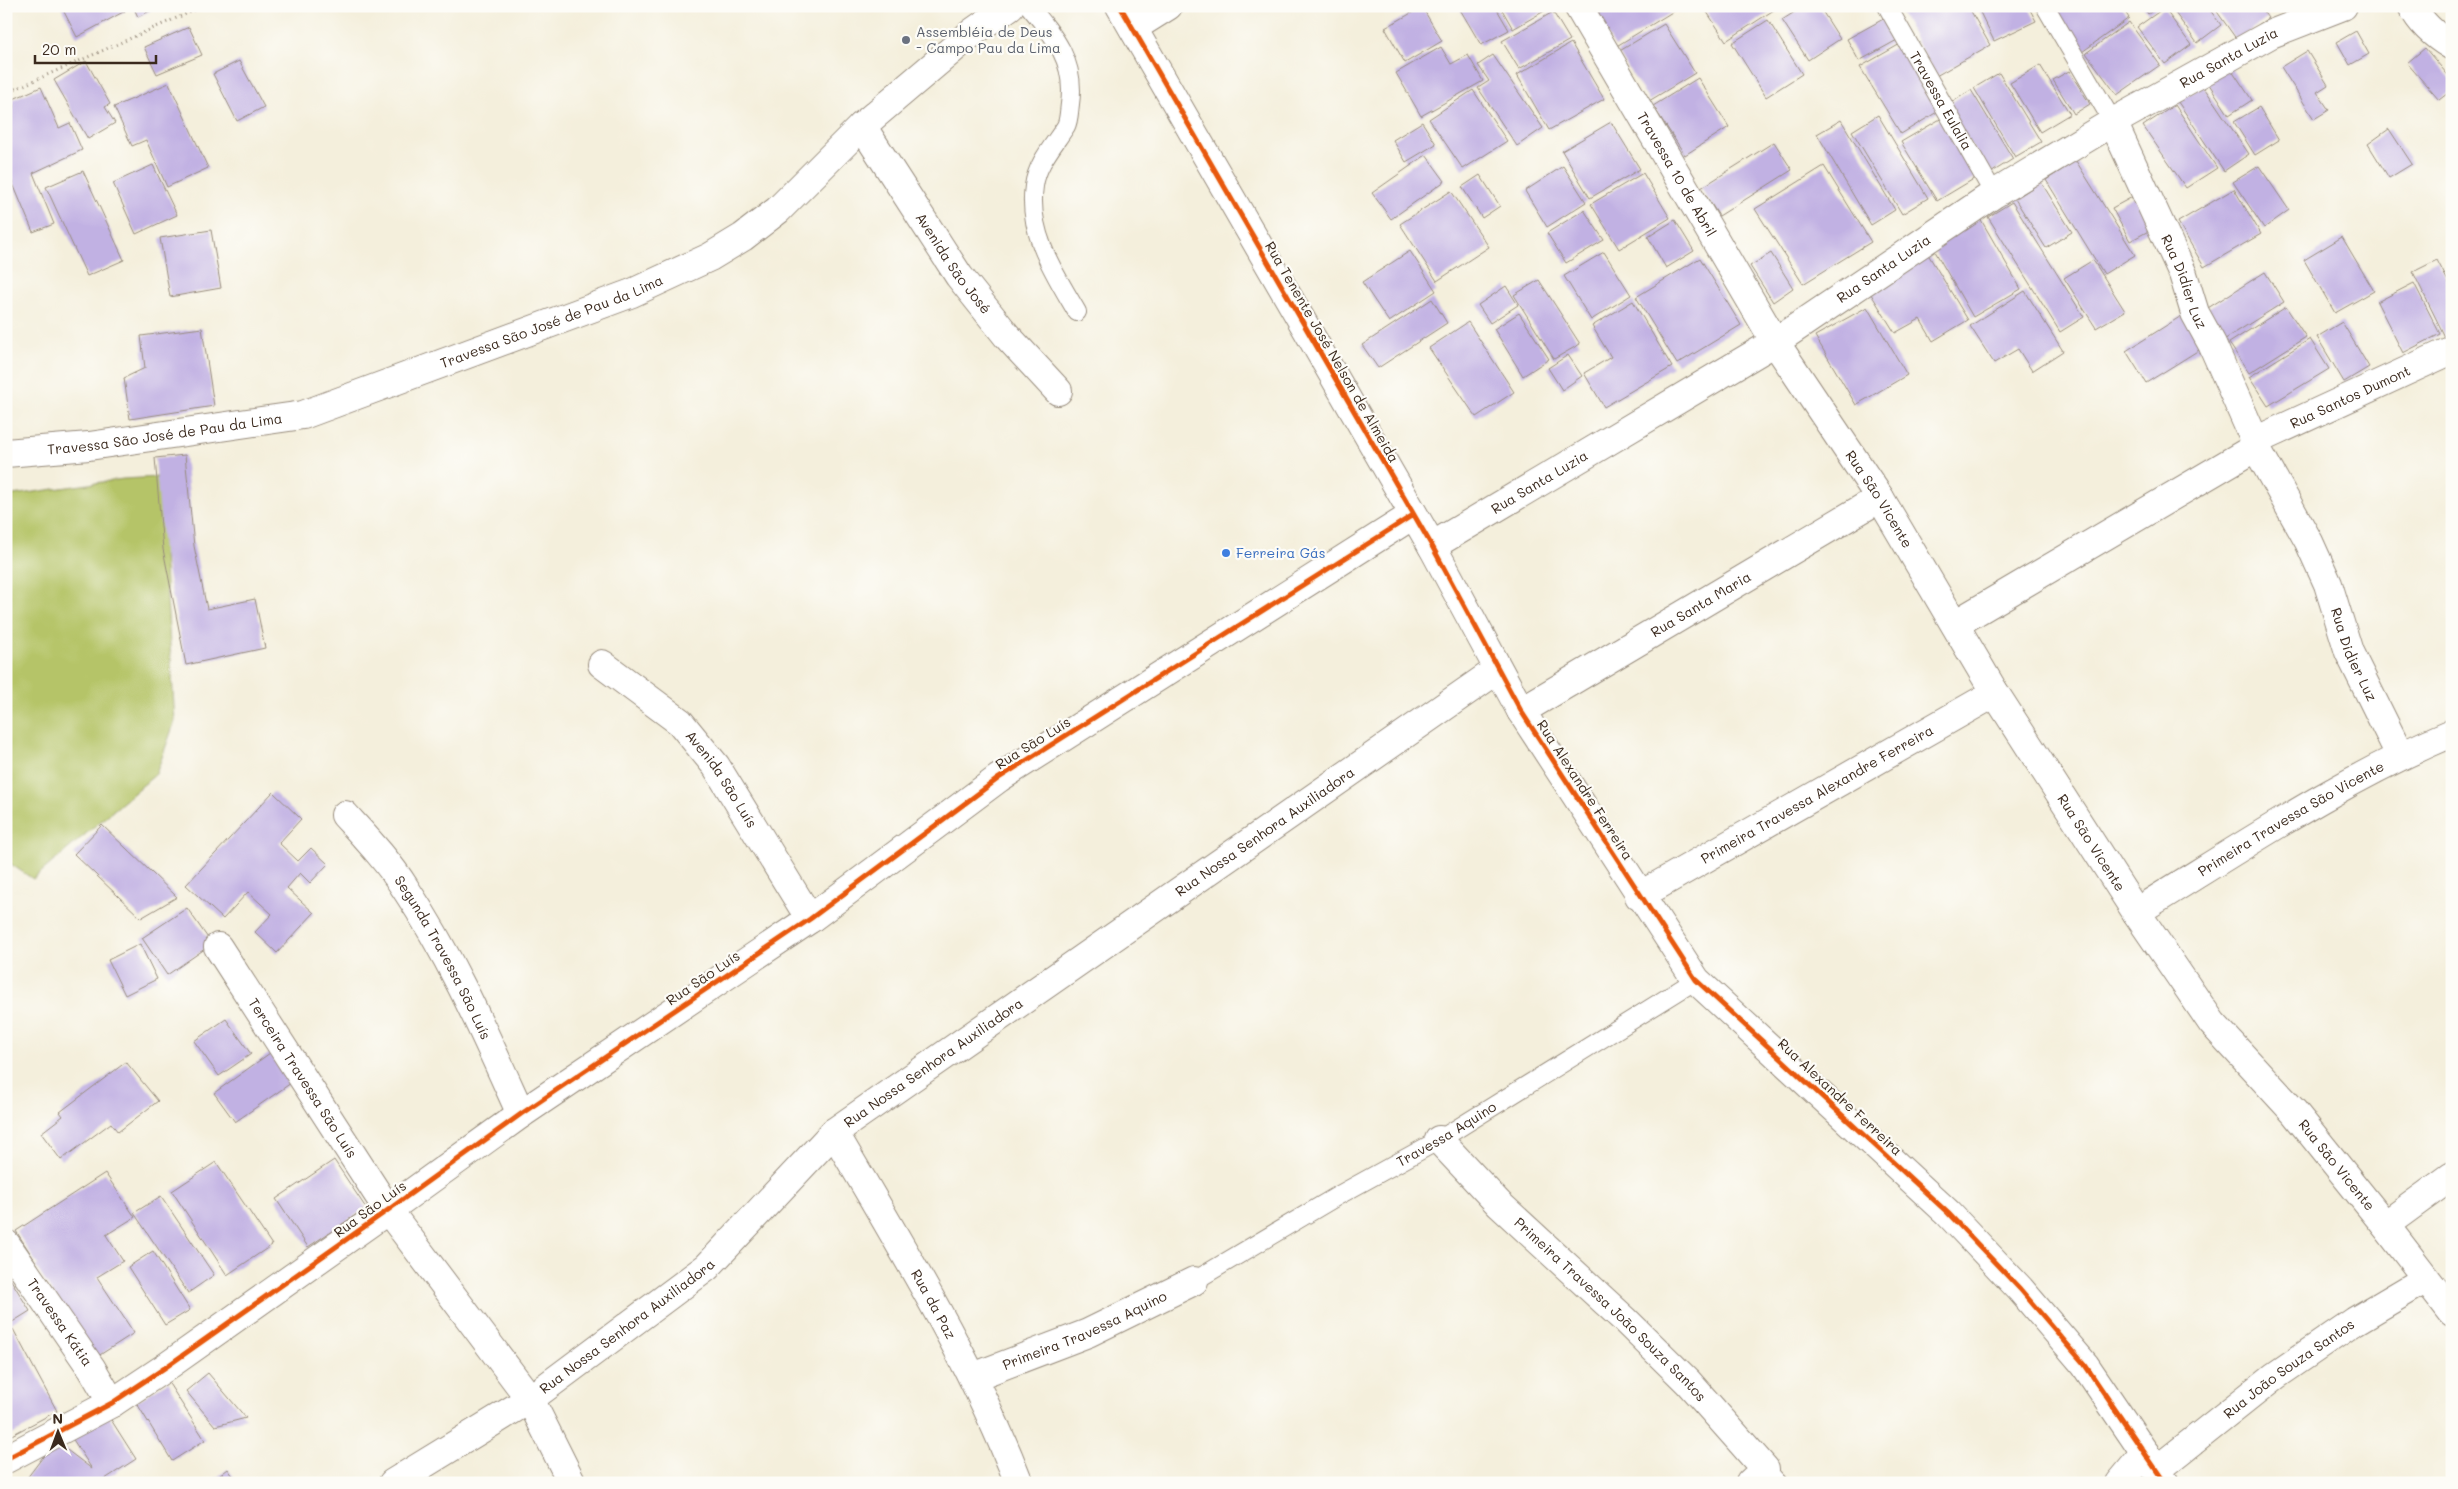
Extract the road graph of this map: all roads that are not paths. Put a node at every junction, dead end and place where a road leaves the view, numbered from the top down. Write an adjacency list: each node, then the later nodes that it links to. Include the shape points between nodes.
1 (1010, 6): 12 (street, Travessa São José de Pau da Lima, via 973,32)
2 (1030, 6): 14 (lane, via 1064,52 1072,85 1067,124 1047,151 1034,185 1034,226 1050,266)
3 (1168, 6): 9 (street)
4 (1578, 6): 15 (street, Travessa 10 de Abril)
5 (1887, 6): 13 (lane, Travessa Eulalia)
6 (2045, 6): 11 (lane)
7 (2342, 6): 11 (street, Rua Santa Luzia, via 2271,34)
8 (2412, 6): 10 (street, via 2418,18 2438,38)
9 (1126, 17): 21 (street, Rua Tenente José Nelson de Almeida)
10 (2452, 46)
11 (2113, 122): 13 (street, Rua Santa Luzia); 18 (street, Rua Didier Luz, via 2184,274 2195,313)
12 (862, 126): 17 (street, Avenida São José, via 959,276 1007,336); 19 (street, Travessa São José de Pau da Lima, via 778,210 743,237 710,257 632,293 303,415 89,446)
13 (1994, 194): 15 (street, Rua Santa Luzia)
14 (1077, 312)
15 (1775, 342): 20 (street, Rua São Vicente); 22 (street, Rua Santa Luzia)
16 (2452, 350): 18 (street, Rua Santos Dumont)
17 (1058, 391)
18 (2256, 444): 23 (street); 29 (street, Rua Didier Luz, via 2309,542 2328,584 2349,652)
19 (6, 453)
20 (1880, 498): 23 (street, Rua São Vicente); 27 (street, Rua Santa Maria)
21 (1413, 515): 22 (street, Rua Tenente José Nelson de Almeida); 33 (street, Rua São Luís, via 999,778)
22 (1432, 546): 25 (street, Rua Tenente José Nelson de Almeida)
23 (1956, 624): 26 (street, Rua São Vicente)
24 (602, 664): 33 (street, Avenida São Luís, via 680,722 716,766)
25 (1497, 670): 27 (street, Rua Tenente José Nelson de Almeida); 37 (street, Rua Nossa Senhora Auxiliadora)
26 (1995, 693): 31 (street, Primeira Travessa Alexandre Ferreira); 32 (street, Rua São Vicente)
27 (1521, 711): 31 (street, Rua Alexandre Ferreira)
28 (2452, 733): 29 (street, Primeira Travessa São Vicente)
29 (2400, 755): 32 (street, Primeira Travessa São Vicente, via 2356,778)
30 (345, 815): 36 (street, Segunda Travessa São Luís, via 405,887 435,937)
31 (1639, 896): 35 (street, Rua Alexandre Ferreira)
32 (2136, 912): 41 (street, Rua São Vicente, via 2212,1023 2294,1112)
33 (810, 919): 36 (street, Rua São Luís)
34 (218, 947): 40 (street, Terceira Travessa São Luís)
35 (1696, 980): 38 (lane, Travessa Aquino); 50 (street, Rua Alexandre Ferreira, via 1948,1213 2020,1289 2085,1365)
36 (521, 1114): 40 (street, Rua São Luís)
37 (834, 1132): 46 (street, Rua da Paz, via 925,1287); 47 (street, Rua Nossa Senhora Auxiliadora, via 707,1267)
38 (1439, 1140): 44 (lane, Travessa Aquino); 51 (street, Primeira Travessa João Souza Santos, via 1499,1204 1688,1382)
39 (2452, 1176): 41 (street)
40 (388, 1210): 47 (street, Terceira Travessa São Luís); 48 (street, Rua São Luís)
41 (2385, 1225): 43 (street, Rua São Vicente)
42 (6, 1244): 48 (street, Travessa Kátia, via 92,1368)
43 (2426, 1279): 45 (street, Rua São Vicente); 50 (street, Rua João Souza Santos, via 2355,1321 2275,1376)
44 (1194, 1281): 46 (street, Primeira Travessa Aquino, via 1088,1333)
45 (2452, 1312)
46 (973, 1377): 54 (street, Rua da Paz)
47 (530, 1399): 52 (street, Rua Nossa Senhora Auxiliadora); 53 (street, Terceira Travessa São Luís)
48 (112, 1403): 49 (street, Rua São Luís)
49 (6, 1459)
50 (2156, 1468): 55 (street, Rua João Souza Santos)
51 (1764, 1478)
52 (393, 1483)
53 (572, 1483)
54 (1019, 1483)
55 (2120, 1483)

